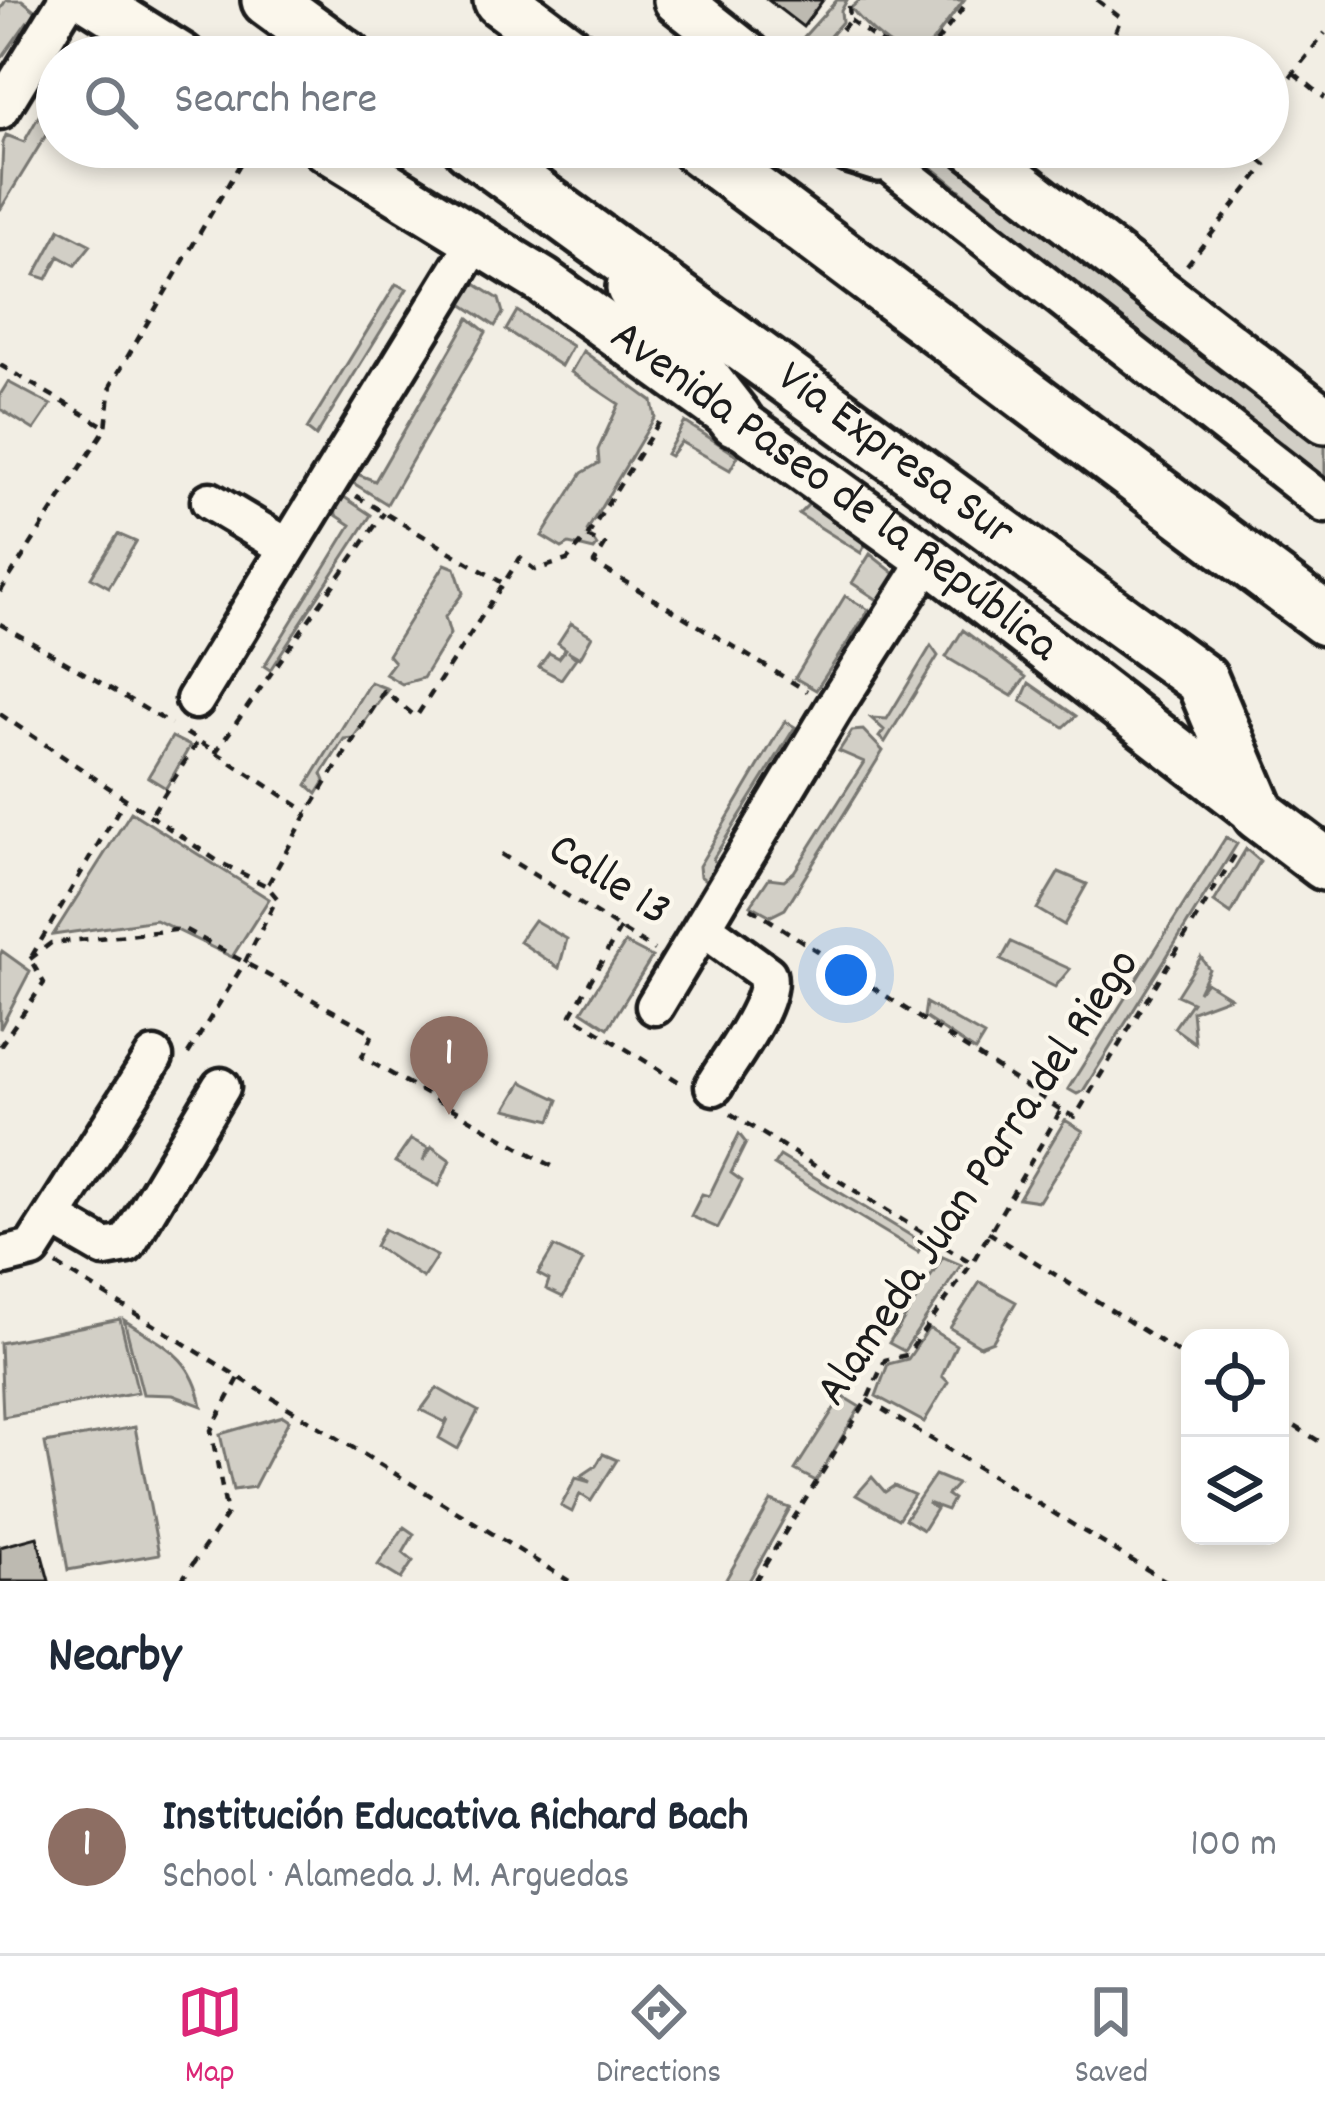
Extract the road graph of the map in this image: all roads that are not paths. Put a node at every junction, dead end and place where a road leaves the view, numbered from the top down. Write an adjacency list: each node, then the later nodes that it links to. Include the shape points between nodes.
1 (67, 0): 6 (street)
2 (91, 0): 7 (main road)
3 (268, 0): 8 (highway)
4 (500, 0): 9 (highway)
5 (677, 0): 10 (main road)
6 (45, 36)
7 (148, 36)
8 (317, 36)
9 (548, 36)
10 (722, 36)
11 (36, 51): 12 (street)
12 (0, 110)
13 (360, 168): 19 (main road, Avenida Paseo de la República)
14 (499, 168): 18 (highway, Via Expresa Sur)
15 (724, 168): 26 (highway)
16 (889, 168): 23 (street)
17 (1000, 168): 21 (main road)
18 (586, 232): 20 (highway); 28 (highway, Via Expresa Sur, via 1202,680)
19 (476, 241): 20 (main road, Avenida Paseo de la República); 24 (street)
20 (736, 420): 25 (main road, Avenida Paseo de la República)
21 (1325, 420)
22 (210, 501): 24 (street)
23 (1325, 504)
24 (287, 548): 27 (street)
25 (929, 559): 28 (main road, Avenida Paseo de la República); 30 (street)
26 (1325, 619)
27 (195, 700)
28 (1259, 814): 29 (highway, Avenida Paseo de la República)
29 (1325, 864)
30 (704, 928): 31 (street); 34 (street, via 767,974 770,985)
31 (655, 1006)
32 (154, 1058): 35 (street)
33 (221, 1087): 35 (street, via 127,1244 105,1248)
34 (711, 1096)
35 (53, 1218): 36 (street)
36 (16, 1253)

